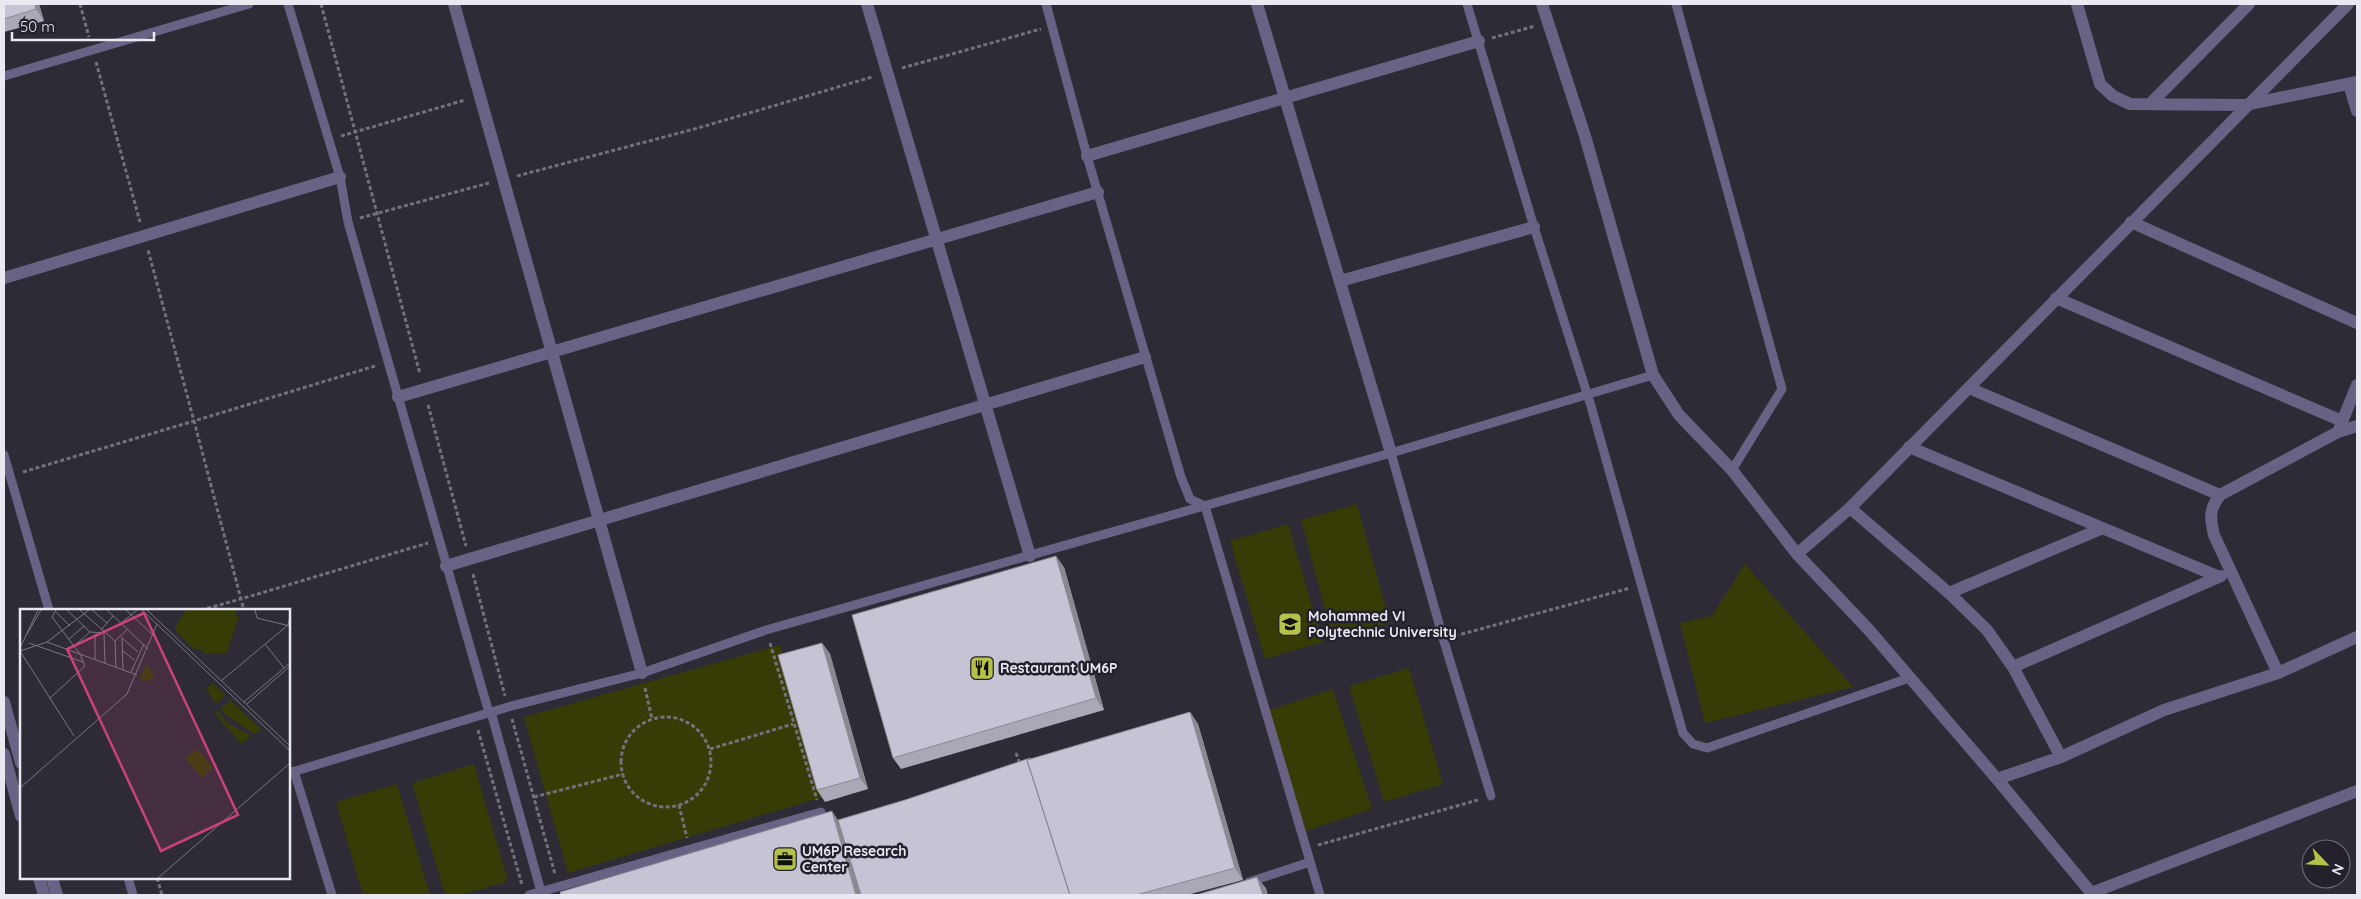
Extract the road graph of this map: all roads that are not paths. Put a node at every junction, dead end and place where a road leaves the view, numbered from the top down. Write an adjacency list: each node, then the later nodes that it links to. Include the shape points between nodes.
1 (249, 4): 14 (lane)
2 (288, 4): 21 (lane)
3 (454, 4): 30 (street)
4 (867, 4): 25 (street)
5 (1046, 4): 20 (lane)
6 (1257, 4): 16 (street)
7 (1467, 4): 13 (lane)
8 (1542, 4): 32 (street)
9 (1676, 4): 43 (lane, via 1782,389)
10 (2077, 4): 17 (street, via 2100,84 2113,96 2130,104)
11 (2249, 4): 17 (street)
12 (2348, 4): 18 (street)
13 (1479, 41): 16 (street); 24 (lane)
14 (4, 76)
15 (2353, 83): 18 (street); 19 (street)
16 (1285, 98): 20 (street); 27 (street)
17 (2150, 104): 18 (street)
18 (2245, 106): 23 (street)
19 (2357, 111)
20 (1087, 156): 22 (lane)
21 (340, 177): 26 (street); 36 (lane, via 348,222)
22 (1098, 192): 25 (street); 31 (lane)
23 (2131, 222): 28 (street); 29 (street)
24 (1534, 227): 27 (street); 35 (lane)
25 (937, 239): 30 (street); 37 (street)
26 (4, 278)
27 (1340, 282): 41 (street)
28 (2056, 298): 34 (street); 38 (street)
29 (2357, 323)
30 (552, 352): 36 (street); 47 (street)
31 (1145, 357): 37 (street); 45 (lane, via 1181,477 1190,499)
32 (1653, 375): 35 (lane); 43 (street, via 1679,415)
33 (2357, 385): 38 (street)
34 (1969, 388): 40 (street); 44 (street)
35 (1587, 394): 41 (lane); 60 (lane, via 1683,733 1693,744 1707,748)
36 (398, 397): 51 (lane)
37 (986, 405): 47 (street); 50 (street)
38 (2340, 426): 39 (street); 44 (street)
39 (2357, 426)
40 (1909, 446): 46 (street); 48 (street)
41 (1391, 453): 45 (lane); 69 (lane)
42 (4, 455): 55 (lane)
43 (1732, 470): 49 (street)
44 (2220, 495): 52 (street, via 2212,505 2210,517 2214,535)
45 (1205, 506): 50 (lane); 72 (lane)
46 (1850, 508): 49 (street); 54 (street)
47 (599, 520): 51 (street); 58 (street)
48 (2103, 528): 53 (street); 54 (street)
49 (1797, 554): 60 (street)
50 (1030, 556): 58 (lane, via 766,630)
51 (446, 566): 62 (lane)
52 (2234, 575): 53 (street); 59 (street)
53 (2217, 576): 57 (street)
54 (1949, 593): 57 (street, via 1987,630)
55 (49, 609)
56 (2357, 637): 59 (street)
57 (2013, 667): 64 (street)
58 (642, 673): 62 (lane)
59 (2278, 673): 64 (street, via 2164,710)
60 (1909, 678): 67 (street)
61 (4, 702): 65 (street)
62 (490, 713): 66 (lane); 77 (lane)
63 (4, 754): 70 (street)
64 (2061, 757): 67 (street)
65 (20, 759)
66 (292, 772): 82 (lane)
67 (1997, 779): 78 (street)
68 (2357, 791): 78 (street)
69 (1491, 796)
70 (20, 812)
71 (821, 812): 77 (lane, via 559,886)
72 (1310, 862): 76 (lane); 84 (lane)
73 (39, 879): 79 (street)
74 (52, 879): 80 (street)
75 (128, 879): 81 (lane)
76 (1244, 883)
77 (542, 894): 83 (lane)
78 (2092, 894)
79 (44, 895)
80 (57, 895)
81 (133, 895)
82 (332, 895)
83 (529, 895)
84 (1320, 895)

